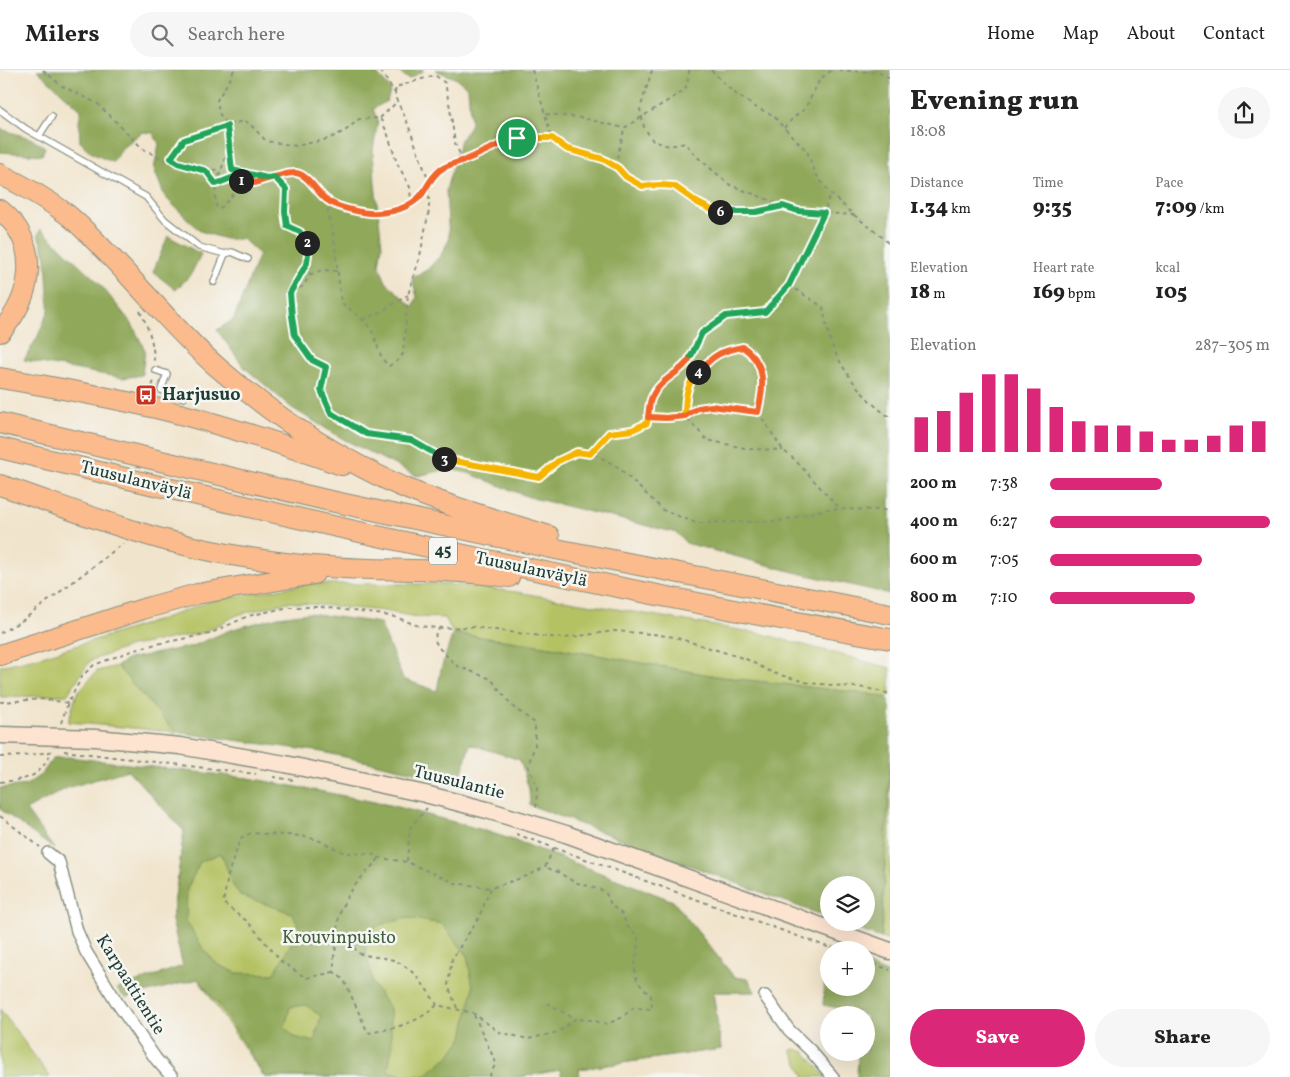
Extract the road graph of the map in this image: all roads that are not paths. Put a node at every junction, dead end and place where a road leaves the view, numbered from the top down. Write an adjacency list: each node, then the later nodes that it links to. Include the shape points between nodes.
1 (0, 110): 3 (lane)
2 (52, 116): 3 (lane)
3 (39, 136): 6 (lane, via 146,197 166,220 199,247)
4 (0, 174): 15 (highway, via 69,216 181,332 253,396 301,431)
5 (0, 210): 9 (highway, via 19,231 29,267 21,303 12,320)
6 (225, 254): 7 (lane, via 232,252); 8 (lane)
7 (248, 259)
8 (214, 282)
9 (0, 332)
10 (155, 370): 12 (lane, via 167,374 161,390)
11 (0, 378): 15 (highway, via 162,410 280,443)
12 (184, 398)
13 (0, 423): 18 (highway, Tuusulanväylä / 45, via 316,498)
14 (0, 448): 19 (highway, Tuusulanväylä / 45, via 322,525)
15 (395, 484): 18 (highway, via 449,505)
16 (0, 485): 17 (highway, via 169,541 242,557)
17 (348, 569): 19 (highway, via 493,575); 22 (highway, via 197,594)
18 (657, 569): 20 (highway, Tuusulanväylä / 45)
19 (644, 592): 21 (highway, Tuusulanväylä / 45)
20 (890, 614)
21 (890, 639)
22 (0, 655)
23 (0, 735): 25 (main road, Tuusulantie, via 96,738 180,746 285,764 425,794 539,826)
24 (48, 853): 27 (street, Karpaattientie, via 59,862 77,931 86,952 118,1004)
25 (890, 951)
26 (765, 996): 28 (street, via 789,1030)
27 (172, 1077)
28 (833, 1077)

